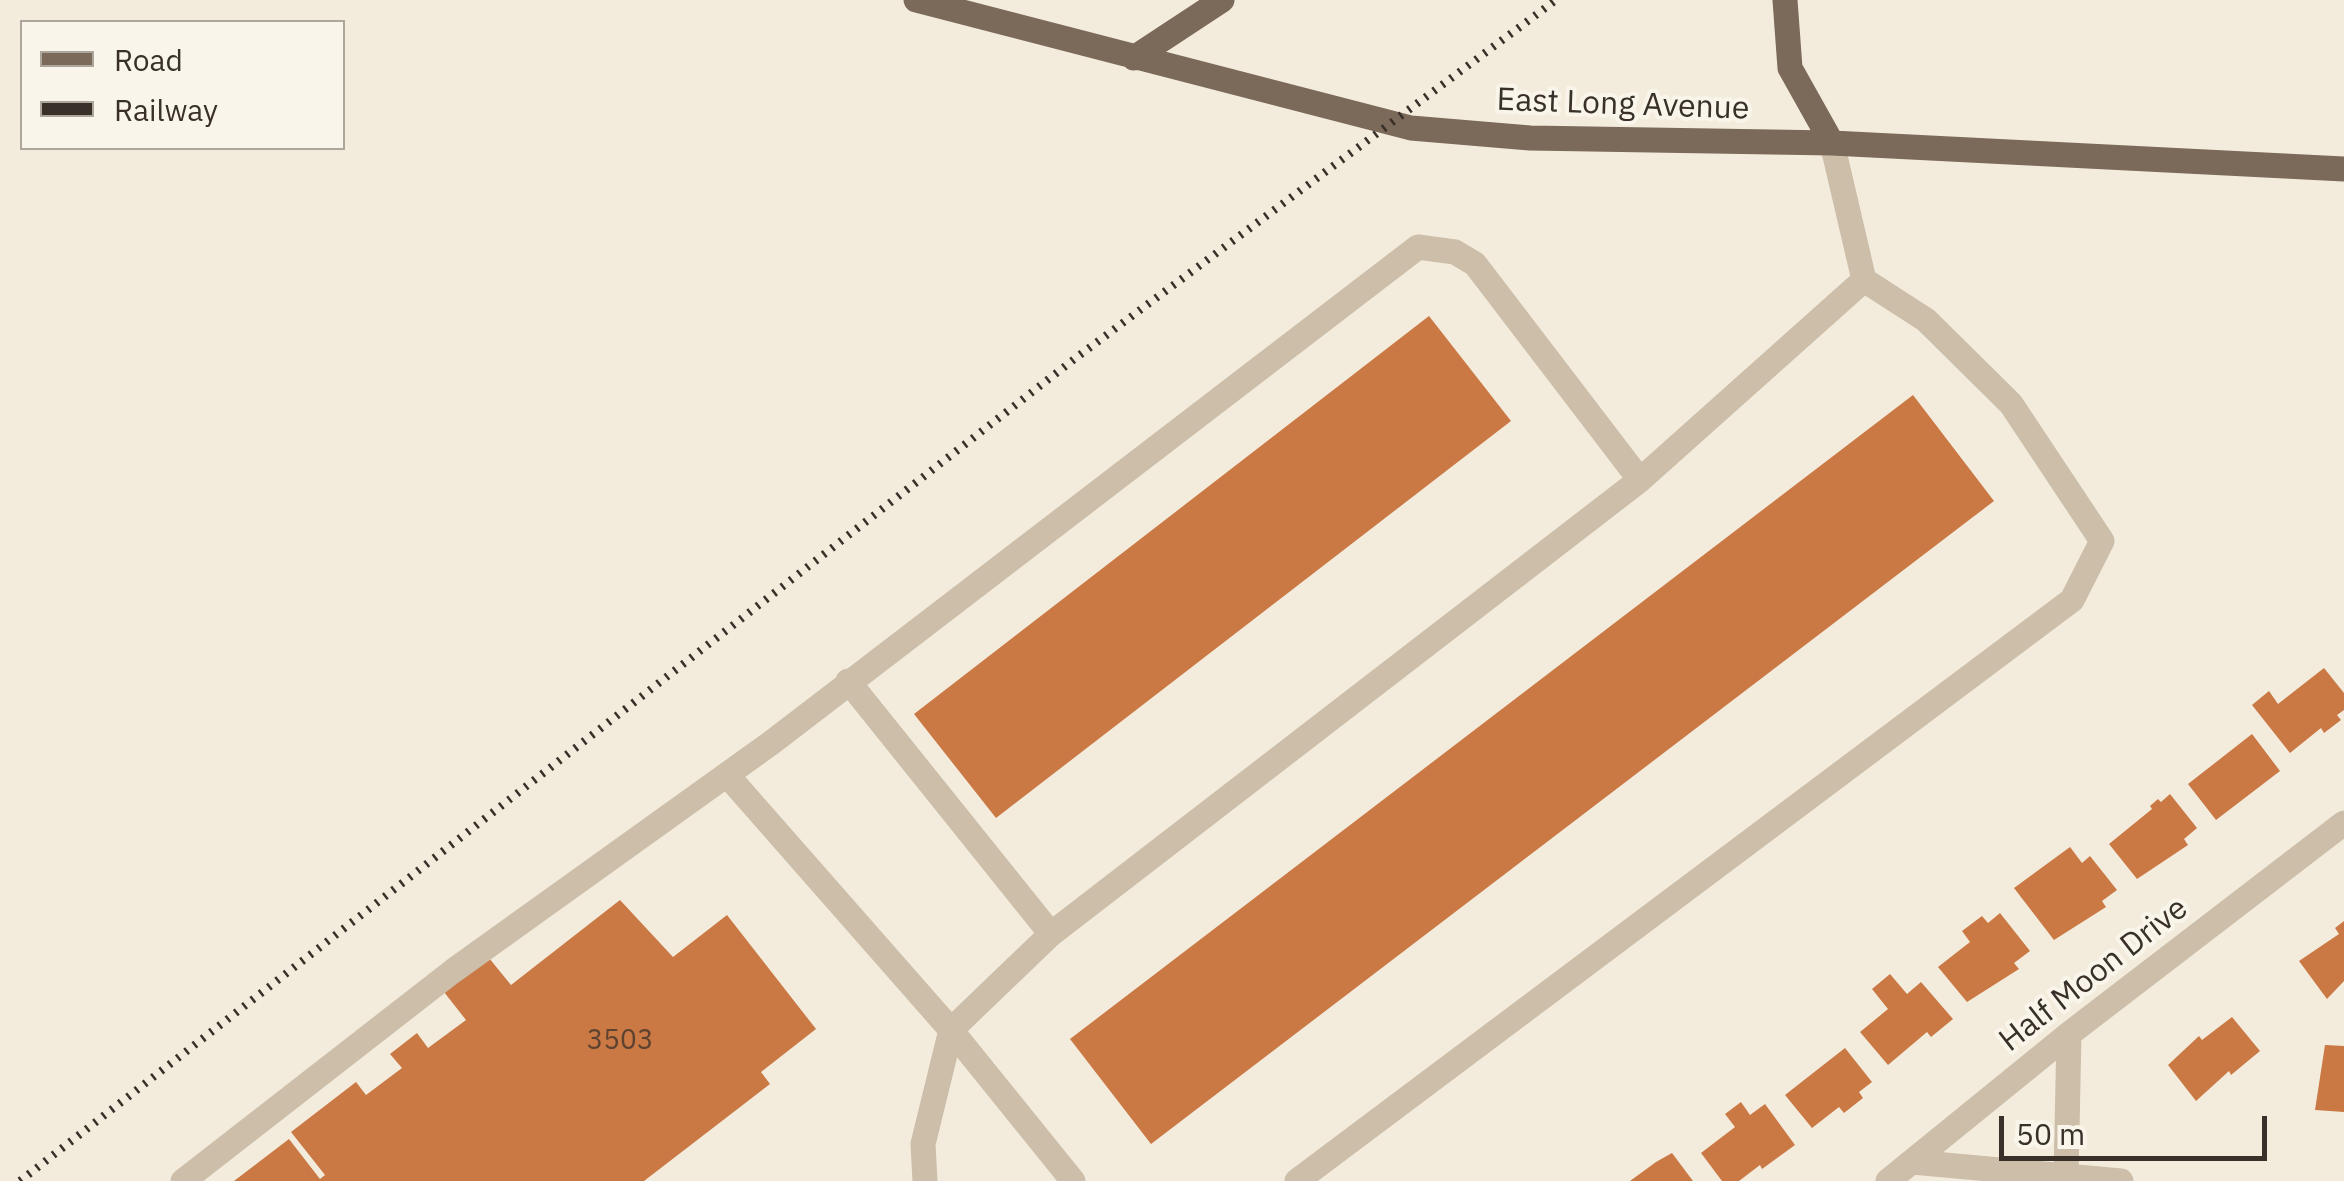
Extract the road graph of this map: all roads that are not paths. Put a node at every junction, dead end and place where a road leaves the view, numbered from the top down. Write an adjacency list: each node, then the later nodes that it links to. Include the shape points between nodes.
1 (916, 0): 4 (main road, East Long Avenue)
2 (1222, 0): 4 (main road)
3 (1785, 0): 5 (main road, via 1790,68)
4 (1134, 58): 5 (main road, East Long Avenue, via 1411,128 1530,138)
5 (1832, 143): 6 (main road, East Long Avenue); 7 (street)
6 (2344, 169)
7 (1864, 280): 8 (street); 20 (street, via 1926,320 2011,404 2102,541 2072,600)
8 (1640, 480): 9 (street, via 1475,264 1455,252 1418,246); 12 (street)
9 (848, 681): 10 (street); 12 (street)
10 (727, 776): 13 (street); 17 (street, via 453,971)
11 (2344, 823): 14 (street, Half Moon Drive)
12 (1051, 934): 13 (street)
13 (951, 1030): 18 (street, via 923,1144); 19 (street)
14 (2069, 1034): 15 (street, Half Moon Drive); 16 (street)
15 (1912, 1162): 16 (street); 21 (street, Half Moon Drive)
16 (2066, 1178): 22 (street)
17 (184, 1181)
18 (925, 1181)
19 (1073, 1181)
20 (1297, 1181)
21 (1888, 1181)
22 (2120, 1181)

